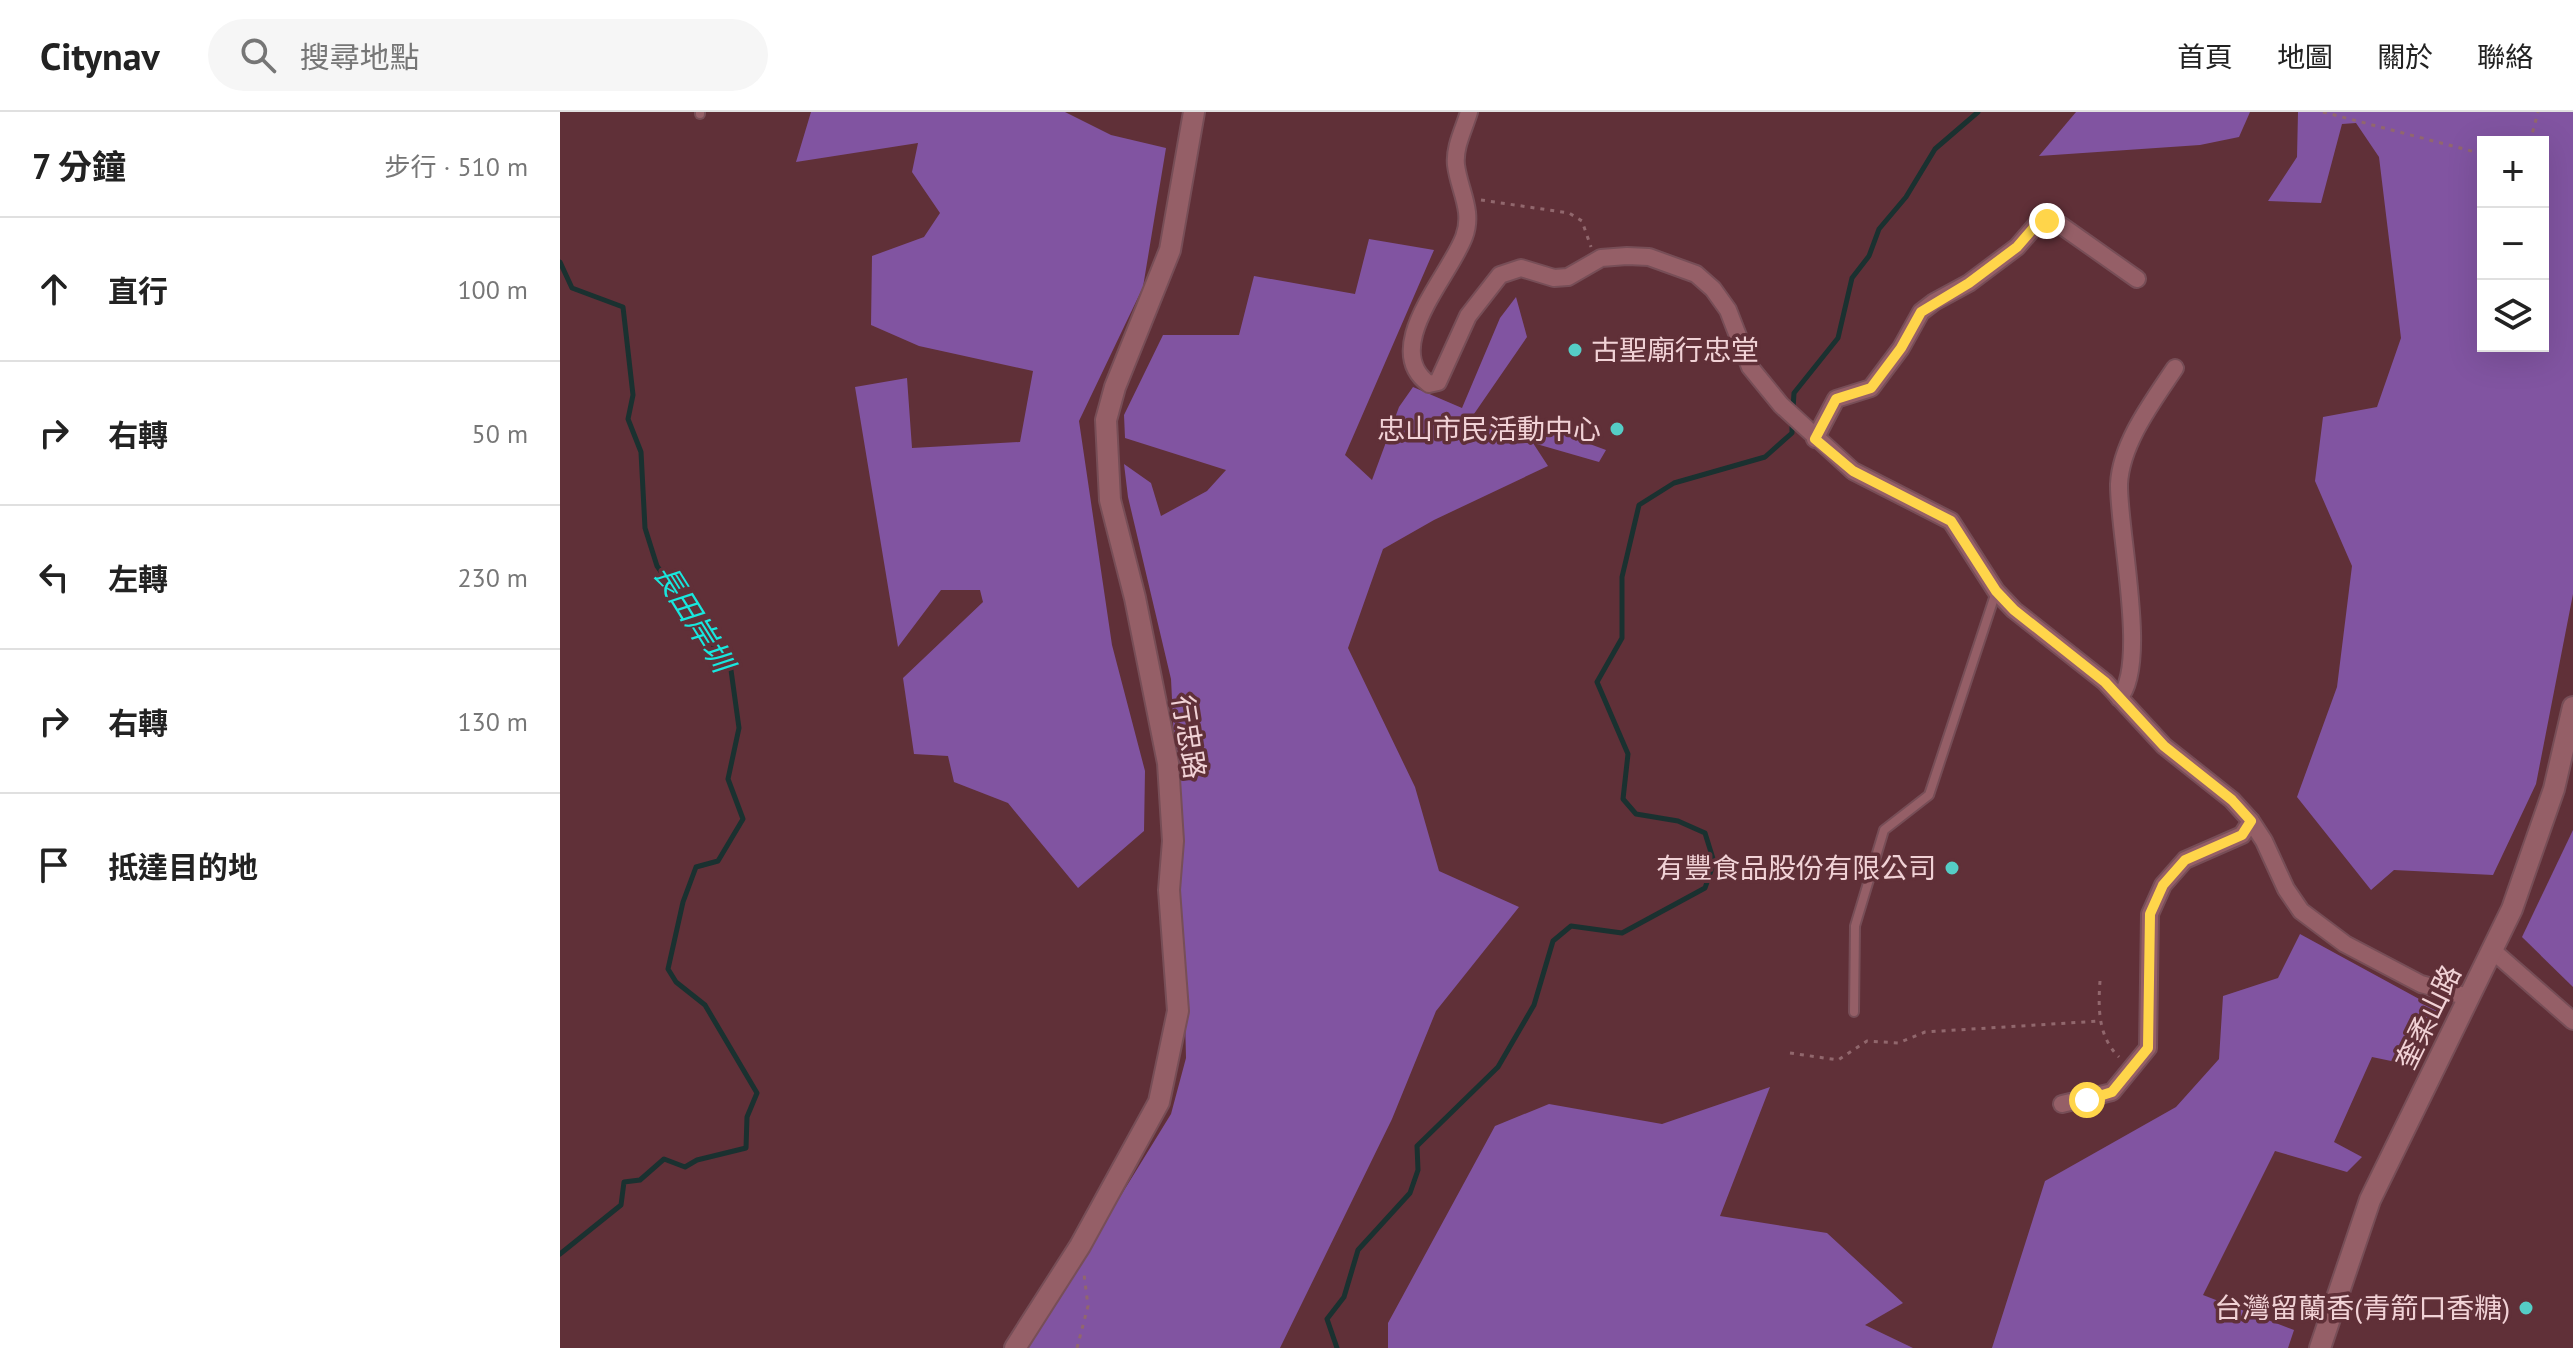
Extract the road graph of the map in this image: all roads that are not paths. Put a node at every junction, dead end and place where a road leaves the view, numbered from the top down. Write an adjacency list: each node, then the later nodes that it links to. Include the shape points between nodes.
1 (1194, 112): 15 (street, 行忠路, via 1170,250 1106,420 1110,500 1168,763 1173,841 1169,890 1178,1011 1159,1102 1080,1246)
2 (1469, 112): 5 (street, via 1456,154 1469,217 1465,236 1425,307 1412,342 1416,375 1429,384 1438,382 1468,316 1500,275 1521,268 1568,277 1601,258 1649,257 1696,274 1713,289 1728,310 1750,367)
3 (2137, 279): 5 (street, via 2059,224 2036,225 2017,247 1921,312 1871,388 1836,399)
4 (2175, 368): 7 (street, via 2127,451 2119,483 2129,571 2130,679)
5 (1809, 433): 6 (street, via 1853,471 1951,521)
6 (1996, 591): 7 (street); 12 (lane, via 1929,795 1884,830 1855,926)
7 (2119, 698): 9 (street, via 2164,746)
8 (2573, 707): 10 (street, 奎柔山路, via 2554,789)
9 (2251, 821): 11 (street, via 2286,889 2321,928 2421,984); 14 (street, via 2242,835 2185,860 2163,885 2150,914 2148,1048 2112,1092)
10 (2492, 950): 11 (street, 奎柔山路); 13 (street)
11 (2468, 997): 16 (street, 奎柔山路, via 2370,1200)
12 (1854, 1012)
13 (2573, 1021)
14 (2062, 1104)
15 (1015, 1348)
16 (2320, 1348)

